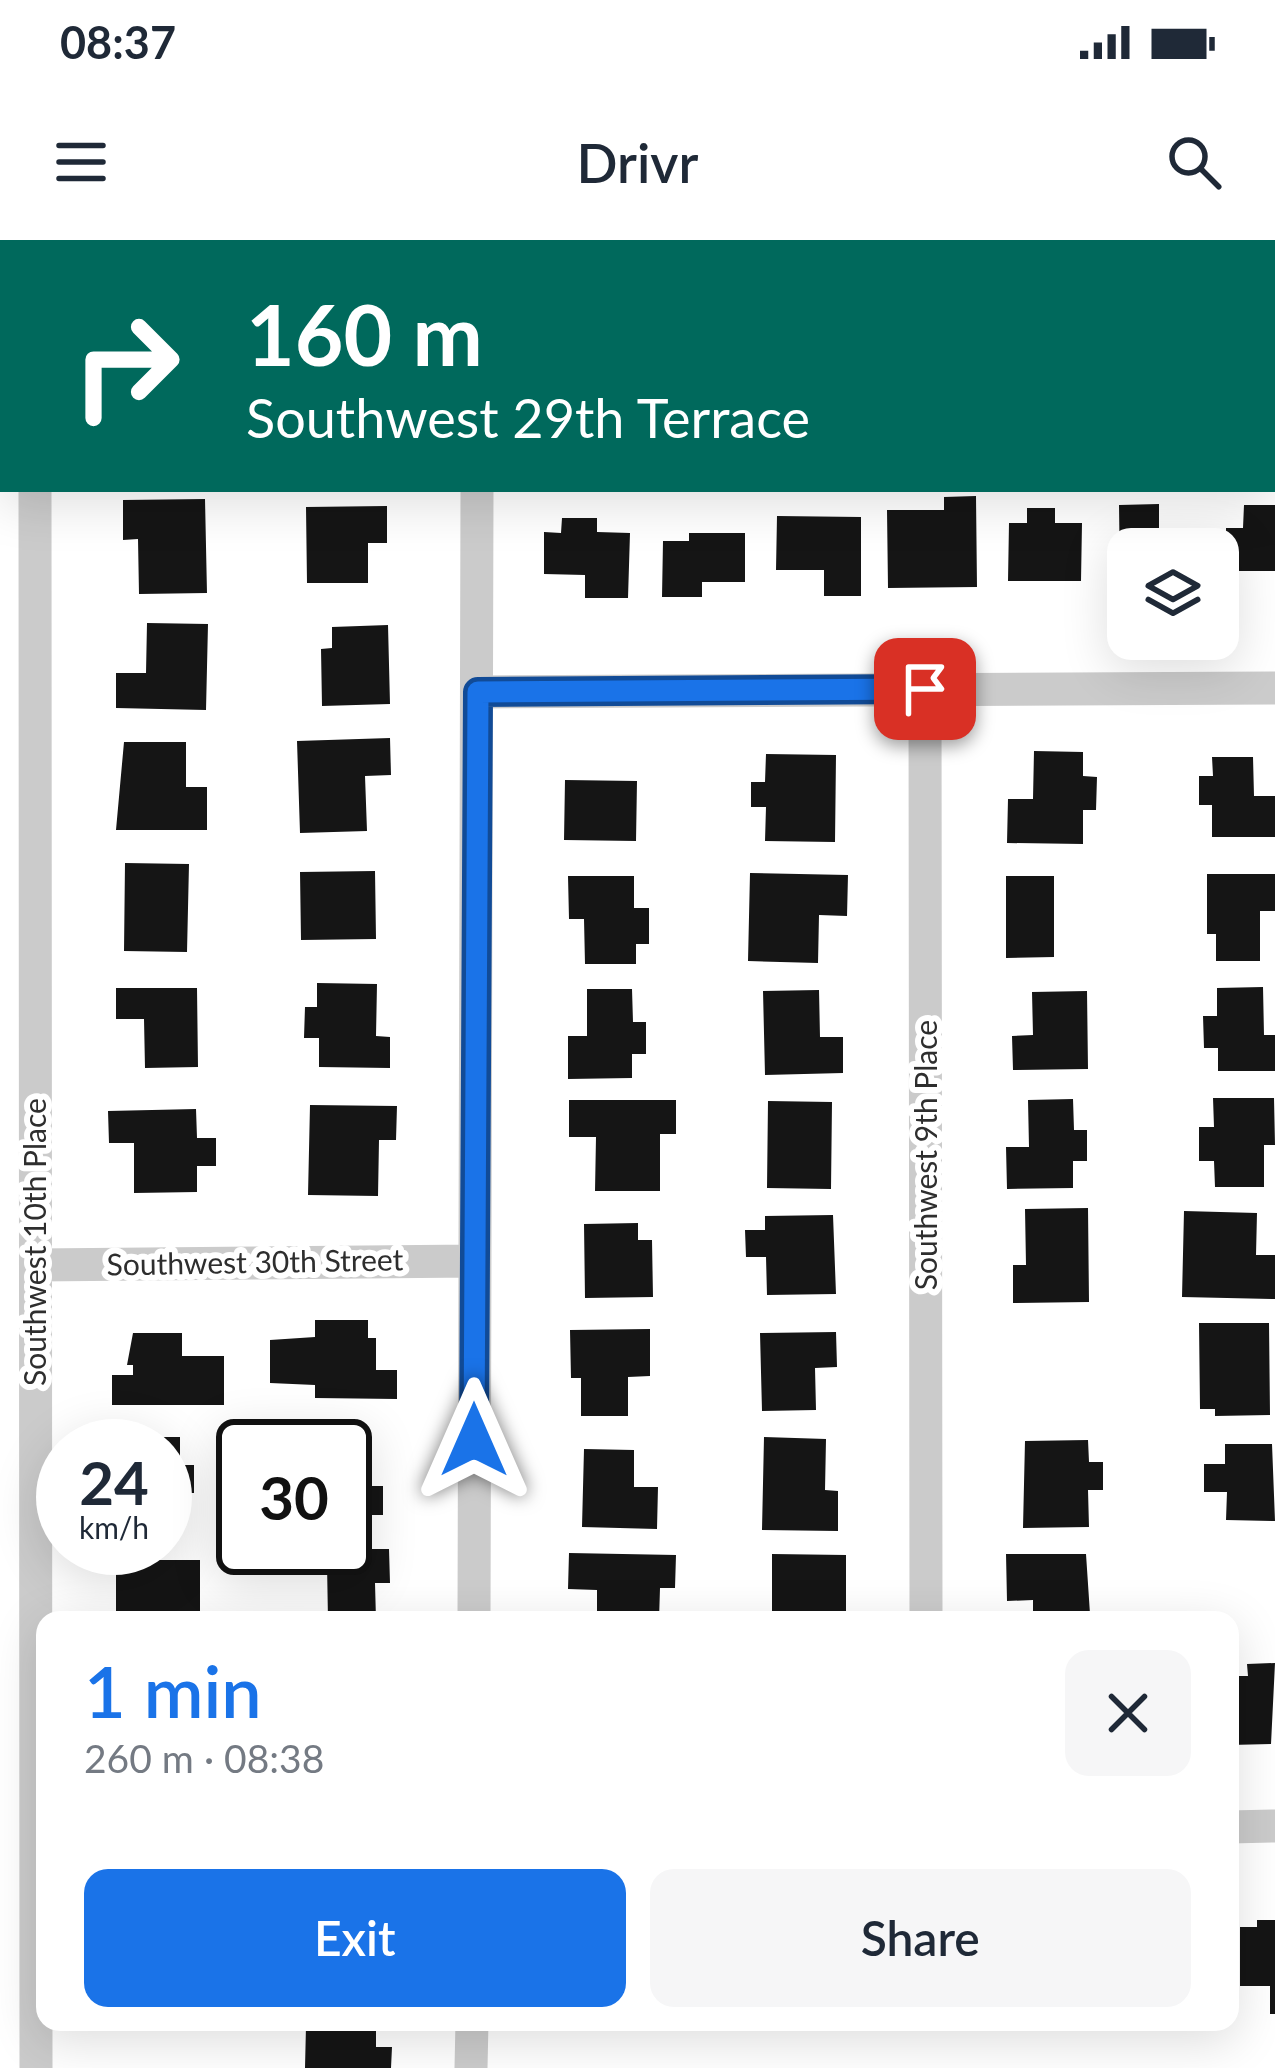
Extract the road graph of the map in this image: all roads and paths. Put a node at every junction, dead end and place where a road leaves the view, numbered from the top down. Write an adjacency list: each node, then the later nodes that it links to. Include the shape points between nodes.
1 (35, 492): 7 (street, Southwest 10th Place)
2 (477, 492): 5 (street)
3 (1275, 688): 4 (street)
4 (925, 689): 5 (street); 9 (street, Southwest 9th Place)
5 (478, 692): 6 (street)
6 (474, 1261): 7 (street, Southwest 30th Street); 8 (street)
7 (36, 1265): 13 (street, Southwest 10th Place)
8 (474, 1611)
9 (926, 1611)
10 (1275, 1826): 11 (street)
11 (1239, 1827)
12 (472, 2031): 14 (street)
13 (36, 2068)
14 (471, 2068)

